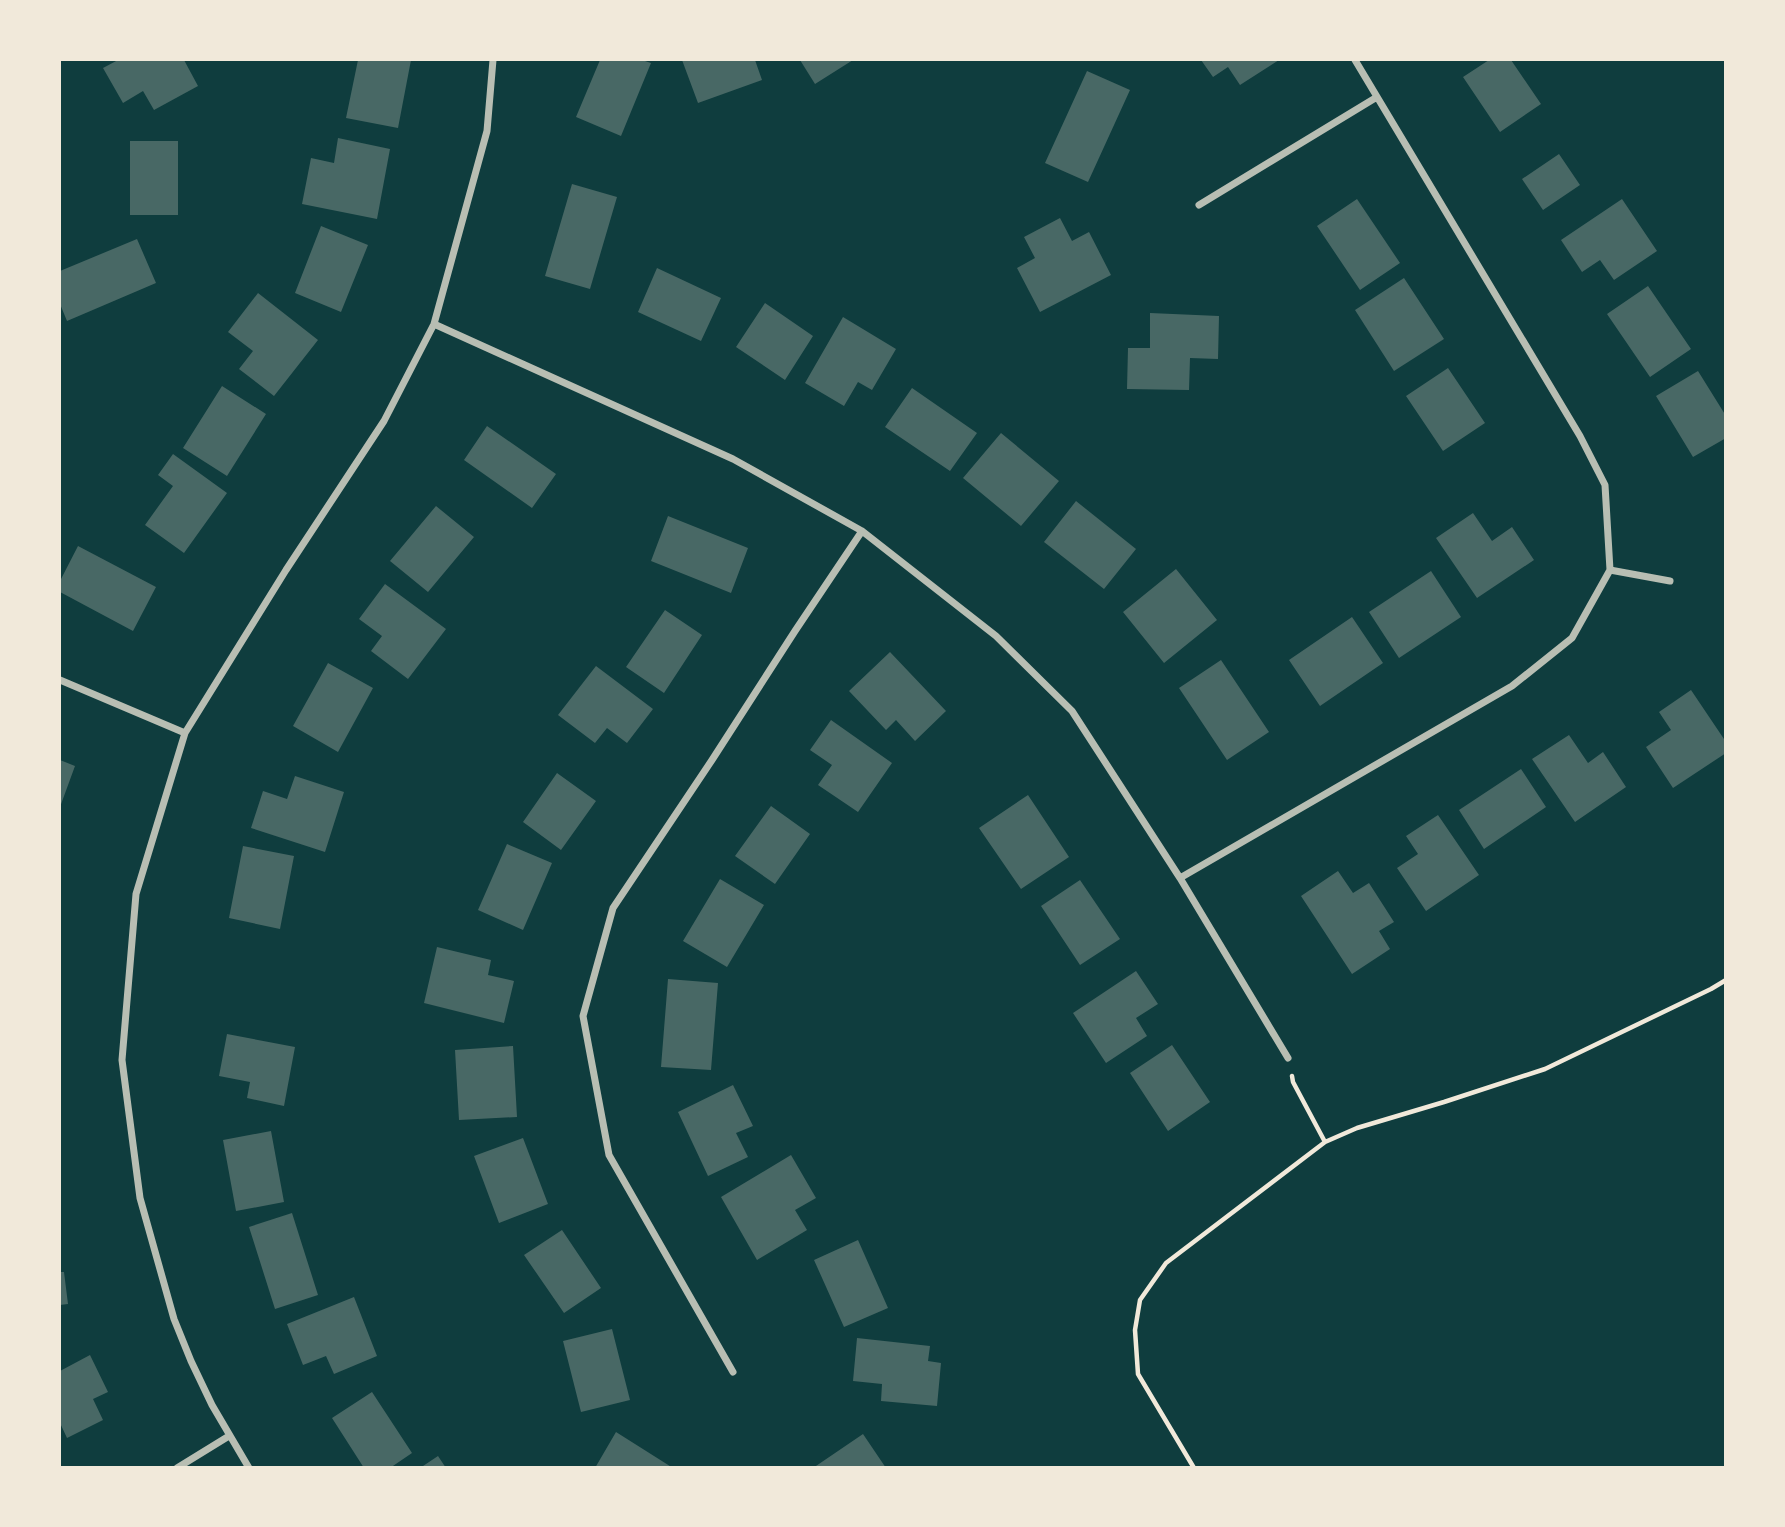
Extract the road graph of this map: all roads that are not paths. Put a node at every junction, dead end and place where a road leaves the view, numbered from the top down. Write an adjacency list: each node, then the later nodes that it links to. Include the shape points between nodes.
1 (493, 60): 5 (street, via 487,131)
2 (1355, 60): 3 (street)
3 (1377, 97): 4 (street); 7 (street, via 1605,485)
4 (1199, 205)
5 (434, 324): 6 (street, via 733,459); 10 (street, via 384,421)
6 (862, 531): 11 (street, via 996,636 1072,711); 13 (street, via 613,908 583,1016 608,1155)
7 (1610, 570): 8 (street); 11 (street, via 1572,638 1512,686)
8 (1670, 581)
9 (60, 680): 10 (street)
10 (185, 733): 14 (street, via 136,894 122,1060 140,1198 167,1295 191,1361)
11 (1180, 878): 12 (street)
12 (1288, 1058)
13 (733, 1371)
14 (229, 1436): 15 (street); 16 (street)
15 (177, 1468)
16 (249, 1468)

